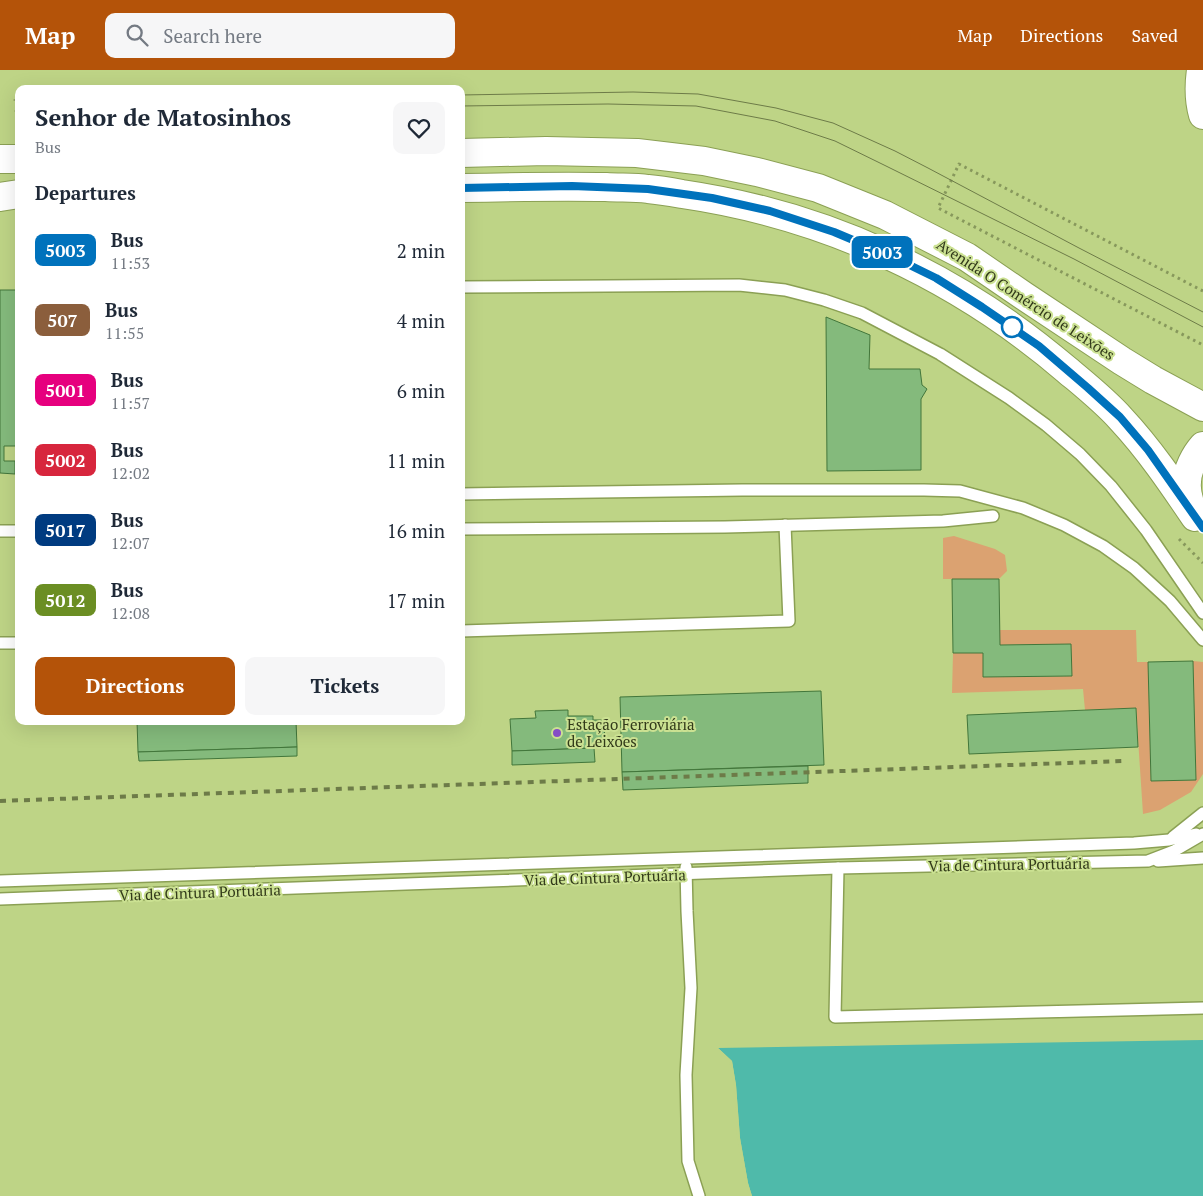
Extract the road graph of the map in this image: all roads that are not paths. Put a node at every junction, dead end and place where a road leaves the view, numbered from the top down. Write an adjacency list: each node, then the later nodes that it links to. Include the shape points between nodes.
1 (1202, 70): 2 (main road)
2 (1203, 115)
3 (465, 153): 10 (main road, Avenida O Comércio de Leixões, via 637,153 704,161 818,188 885,214 967,257 1122,361)
4 (0, 159): 5 (main road)
5 (15, 159)
6 (465, 188): 14 (main road, Avenida O Comércio de Leixões, via 572,186 648,189 712,198 770,211 834,232 891,256 936,278 982,307 1039,346 1088,388 1120,417 1148,450)
7 (15, 195): 8 (main road)
8 (0, 197)
9 (465, 287): 19 (lane, via 739,285 785,290 862,313 940,354 1046,425 1111,486)
10 (1203, 407)
11 (1203, 446): 14 (main road, via 1191,464 1186,481)
12 (465, 494): 23 (lane, via 960,491 1023,508 1103,546 1134,568 1170,601)
13 (993, 516): 15 (lane, via 943,521)
14 (1199, 523)
15 (785, 525): 16 (lane); 22 (lane, via 789,621)
16 (465, 529)
17 (15, 531): 18 (lane)
18 (0, 532)
19 (1187, 589): 20 (lane); 21 (lane)
20 (1203, 597)
21 (1203, 613)
22 (465, 631)
23 (1203, 640)
24 (15, 643): 25 (lane)
25 (0, 644)
26 (1203, 813): 28 (lane)
27 (1201, 836): 28 (lane, Via de Cintura Portuária); 31 (lane, Via de Cintura Portuária)
28 (1170, 840): 29 (lane, Via de Cintura Portuária)
29 (686, 858): 33 (lane); 34 (lane, Via de Cintura Portuária)
30 (1203, 858): 31 (lane)
31 (1148, 861): 32 (lane, Via de Cintura Portuária)
32 (838, 868): 33 (lane, Via de Cintura Portuária); 36 (lane, via 835,1017)
33 (686, 874): 35 (lane, Via de Cintura Portuária); 37 (lane, via 691,988 686,1075 688,1162)
34 (0, 881)
35 (0, 899)
36 (1203, 1008)
37 (699, 1196)

